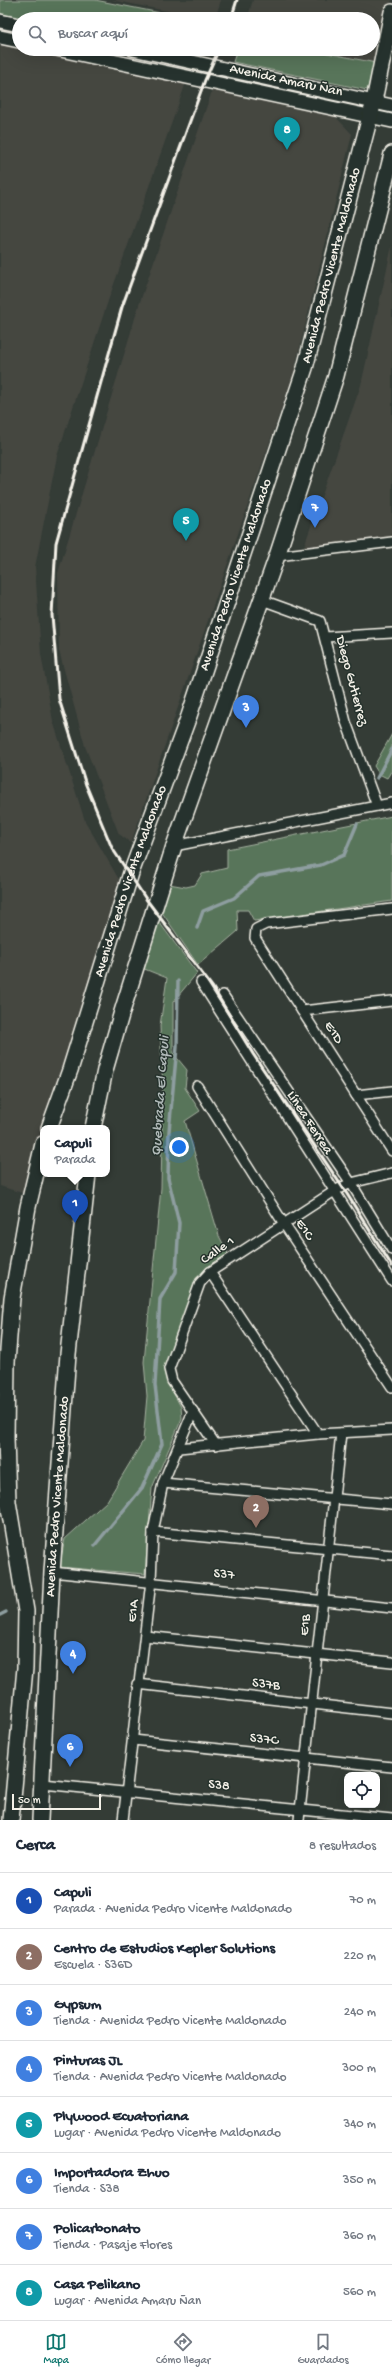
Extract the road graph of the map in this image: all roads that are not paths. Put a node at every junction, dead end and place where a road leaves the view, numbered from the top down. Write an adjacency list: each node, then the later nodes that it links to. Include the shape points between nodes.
1 (392, 12): 11 (main road, Avenida Pedro Vicente Maldonado)
2 (0, 21): 3 (main road)
3 (12, 24)
4 (0, 37): 5 (main road)
5 (12, 40)
6 (90, 56): 9 (main road, Avenida Amaru Ñan)
7 (166, 56): 8 (main road, Avenida Amaru Ñan)
8 (200, 63): 9 (main road); 11 (main road, Avenida Amaru Ñan)
9 (195, 78): 11 (main road, Avenida Amaru Ñan)
10 (392, 106): 11 (main road, Avenida Amaru Ñan)
11 (372, 108): 12 (main road, Avenida Amaru Ñan); 30 (main road, Avenida Pedro Vicente Maldonado, via 305,368 188,716 131,873 70,1070)
12 (392, 121)
13 (392, 154): 15 (main road, via 336,376)
14 (392, 542): 15 (street)
15 (277, 556): 16 (main road)
16 (262, 600): 18 (street, Diego Gutierrez, via 320,622); 21 (main road)
17 (392, 634): 18 (street)
18 (325, 637): 20 (street, Diego Gutierrez, via 346,722)
19 (392, 803): 20 (street)
20 (376, 806): 21 (street)
21 (174, 846): 31 (main road, via 105,1070)
22 (392, 909): 26 (street, E1D, via 266,924 256,929 254,938)
23 (201, 982): 37 (street, Línea Ferrea)
24 (223, 995): 36 (street, Línea Ferrea)
25 (392, 1001): 26 (street)
26 (302, 1011): 29 (street, E1D)
27 (198, 1086): 38 (street, E1C)
28 (392, 1091): 29 (street)
29 (356, 1095): 32 (street, E1D)
30 (50, 1125)
31 (94, 1125)
32 (392, 1151)
33 (40, 1168): 42 (main road, Avenida Pedro Vicente Maldonado, via 12,1298)
34 (392, 1174): 36 (street, Calle 1)
35 (86, 1177): 57 (main road, Avenida Pedro Vicente Maldonado, via 68,1349)
36 (351, 1183): 37 (street, Calle 1); 39 (street, Línea Ferrea)
37 (336, 1190): 38 (street, Calle 1); 41 (street, Línea Ferrea)
38 (284, 1224): 40 (street, Calle 1); 44 (street, E1C)
39 (392, 1250)
40 (210, 1272): 45 (street, Calle 1, via 200,1283 169,1369 172,1381); 48 (street)
41 (392, 1281)
42 (4, 1350): 43 (main road, Avenida Pedro Vicente Maldonado)
43 (4, 1373): 74 (main road, Avenida Pedro Vicente Maldonado, via 8,1502 26,1611 25,1668)
44 (392, 1387)
45 (193, 1411): 49 (street, Calle 1); 50 (street, E1A)
46 (392, 1430): 47 (street)
47 (341, 1433): 48 (street); 52 (street, E1B)
48 (318, 1434): 49 (street)
49 (216, 1444): 50 (street)
50 (179, 1448): 51 (street, E1A)
51 (163, 1483): 52 (street); 54 (street, E1A)
52 (334, 1499): 53 (street); 55 (street, E1B)
53 (392, 1504)
54 (153, 1532): 55 (street); 58 (street, E1A)
55 (328, 1548): 56 (street); 59 (street, E1B)
56 (392, 1555)
57 (52, 1572): 58 (street, S37); 70 (main road, Avenida Pedro Vicente Maldonado)
58 (151, 1582): 59 (street, S37); 61 (street, E1A)
59 (323, 1600): 60 (street, S37); 62 (street, E1B)
60 (392, 1608)
61 (145, 1636): 62 (street); 64 (street, E1A)
62 (317, 1653): 63 (street); 65 (street, E1B)
63 (392, 1662)
64 (138, 1684): 65 (street, S37B); 67 (street, E1A)
65 (312, 1705): 66 (street, S37B); 68 (street, E1B)
66 (392, 1713)
67 (133, 1740): 68 (street, S37C); 71 (street, E1A)
68 (306, 1759): 69 (street, S37C); 72 (street, E1B)
69 (392, 1767)
70 (43, 1784): 71 (street, S38); 75 (main road, Avenida Pedro Vicente Maldonado)
71 (127, 1792): 72 (street, S38); 76 (street, E1A)
72 (300, 1808): 73 (street, S38); 77 (street, E1B)
73 (392, 1819)
74 (11, 1820)
75 (40, 1820)
76 (123, 1820)
77 (299, 1820)

